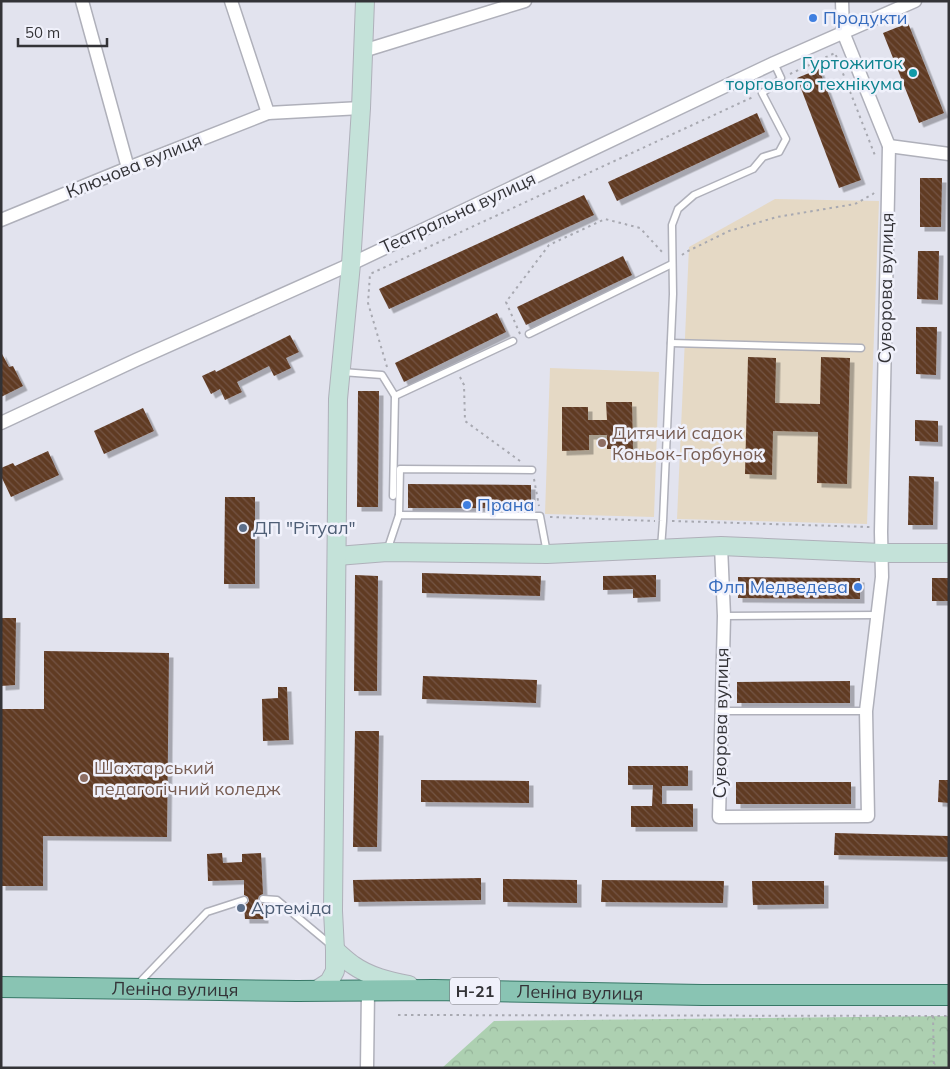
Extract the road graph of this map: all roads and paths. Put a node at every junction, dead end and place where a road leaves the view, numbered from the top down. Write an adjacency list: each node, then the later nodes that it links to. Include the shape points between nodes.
1 (82, 1): 17 (street)
2 (231, 1): 13 (street)
3 (365, 1): 8 (street)
4 (525, 1): 8 (street)
5 (842, 1): 7 (street)
6 (914, 1): 7 (street, Театральна вулиця)
7 (843, 32): 9 (street, Театральна вулиця); 14 (street, Суворова вулиця)
8 (363, 50): 12 (street)
9 (774, 62): 10 (lane); 20 (street, Театральна вулиця)
10 (781, 78): 11 (lane); 16 (path, via 835,53)
11 (762, 93): 21 (lane, via 786,139 779,152 763,156 753,169 694,195 678,210 672,225); 27 (path, via 370,274 368,303)
12 (361, 108): 13 (street, Ключова вулиця); 20 (street)
13 (268, 113): 17 (street, Ключова вулиця)
14 (889, 146): 15 (street); 37 (street, Суворова вулиця)
15 (949, 154)
16 (876, 158)
17 (128, 168): 19 (street, Ключова вулиця)
18 (878, 196): 21 (path, via 878,186 873,194 855,204 777,217 729,231 686,252)
19 (1, 220)
20 (351, 264): 29 (street); 31 (street, Театральна вулиця)
21 (672, 264): 22 (lane); 23 (path, via 640,228 605,219 549,245 506,302); 25 (lane)
22 (529, 334)
23 (522, 337)
24 (513, 340): 28 (lane)
25 (671, 343): 26 (lane); 36 (lane)
26 (861, 348)
27 (387, 368)
28 (455, 368): 30 (lane); 32 (path, via 464,385 465,421)
29 (340, 372): 30 (lane, via 382,375); 44 (street)
30 (395, 396): 33 (lane)
31 (1, 423)
32 (532, 470): 34 (lane, via 400,469); 35 (path)
33 (393, 496)
34 (399, 515): 35 (lane); 40 (lane)
35 (540, 516): 36 (path); 43 (lane)
36 (664, 521): 37 (path, via 871,527); 39 (lane)
37 (881, 532): 41 (street, Суворова вулиця)
38 (722, 546): 39 (street); 41 (street); 46 (street, Суворова вулиця)
39 (661, 550): 43 (street)
40 (387, 552): 43 (street); 44 (street)
41 (881, 553): 42 (street); 45 (street, Суворова вулиця, via 882,577)
42 (949, 553)
43 (547, 554)
44 (337, 556): 51 (street)
45 (877, 615): 46 (lane); 48 (street, Суворова вулиця)
46 (724, 616): 47 (street, Суворова вулиця)
47 (721, 711): 48 (lane); 48 (street, Суворова вулиця, via 719,817 868,816)
48 (866, 711)
49 (263, 899): 51 (lane, via 277,900)
50 (244, 900): 53 (lane, via 207,912)
51 (335, 950): 54 (street, via 368,975); 55 (street, via 335,971 329,982)
52 (1, 988): 53 (main road, Леніна вулиця / Н-21)
53 (134, 988): 55 (main road, Леніна вулиця / Н-21)
54 (434, 990): 56 (main road, Леніна вулиця / Н-21); 57 (main road, Леніна вулиця / Н-21)
55 (315, 991): 56 (main road, Леніна вулиця / Н-21)
56 (368, 991): 61 (street)
57 (949, 995)
58 (398, 1015): 59 (path)
59 (933, 1016): 60 (path); 62 (path)
60 (949, 1016)
61 (367, 1068)
62 (934, 1068)

